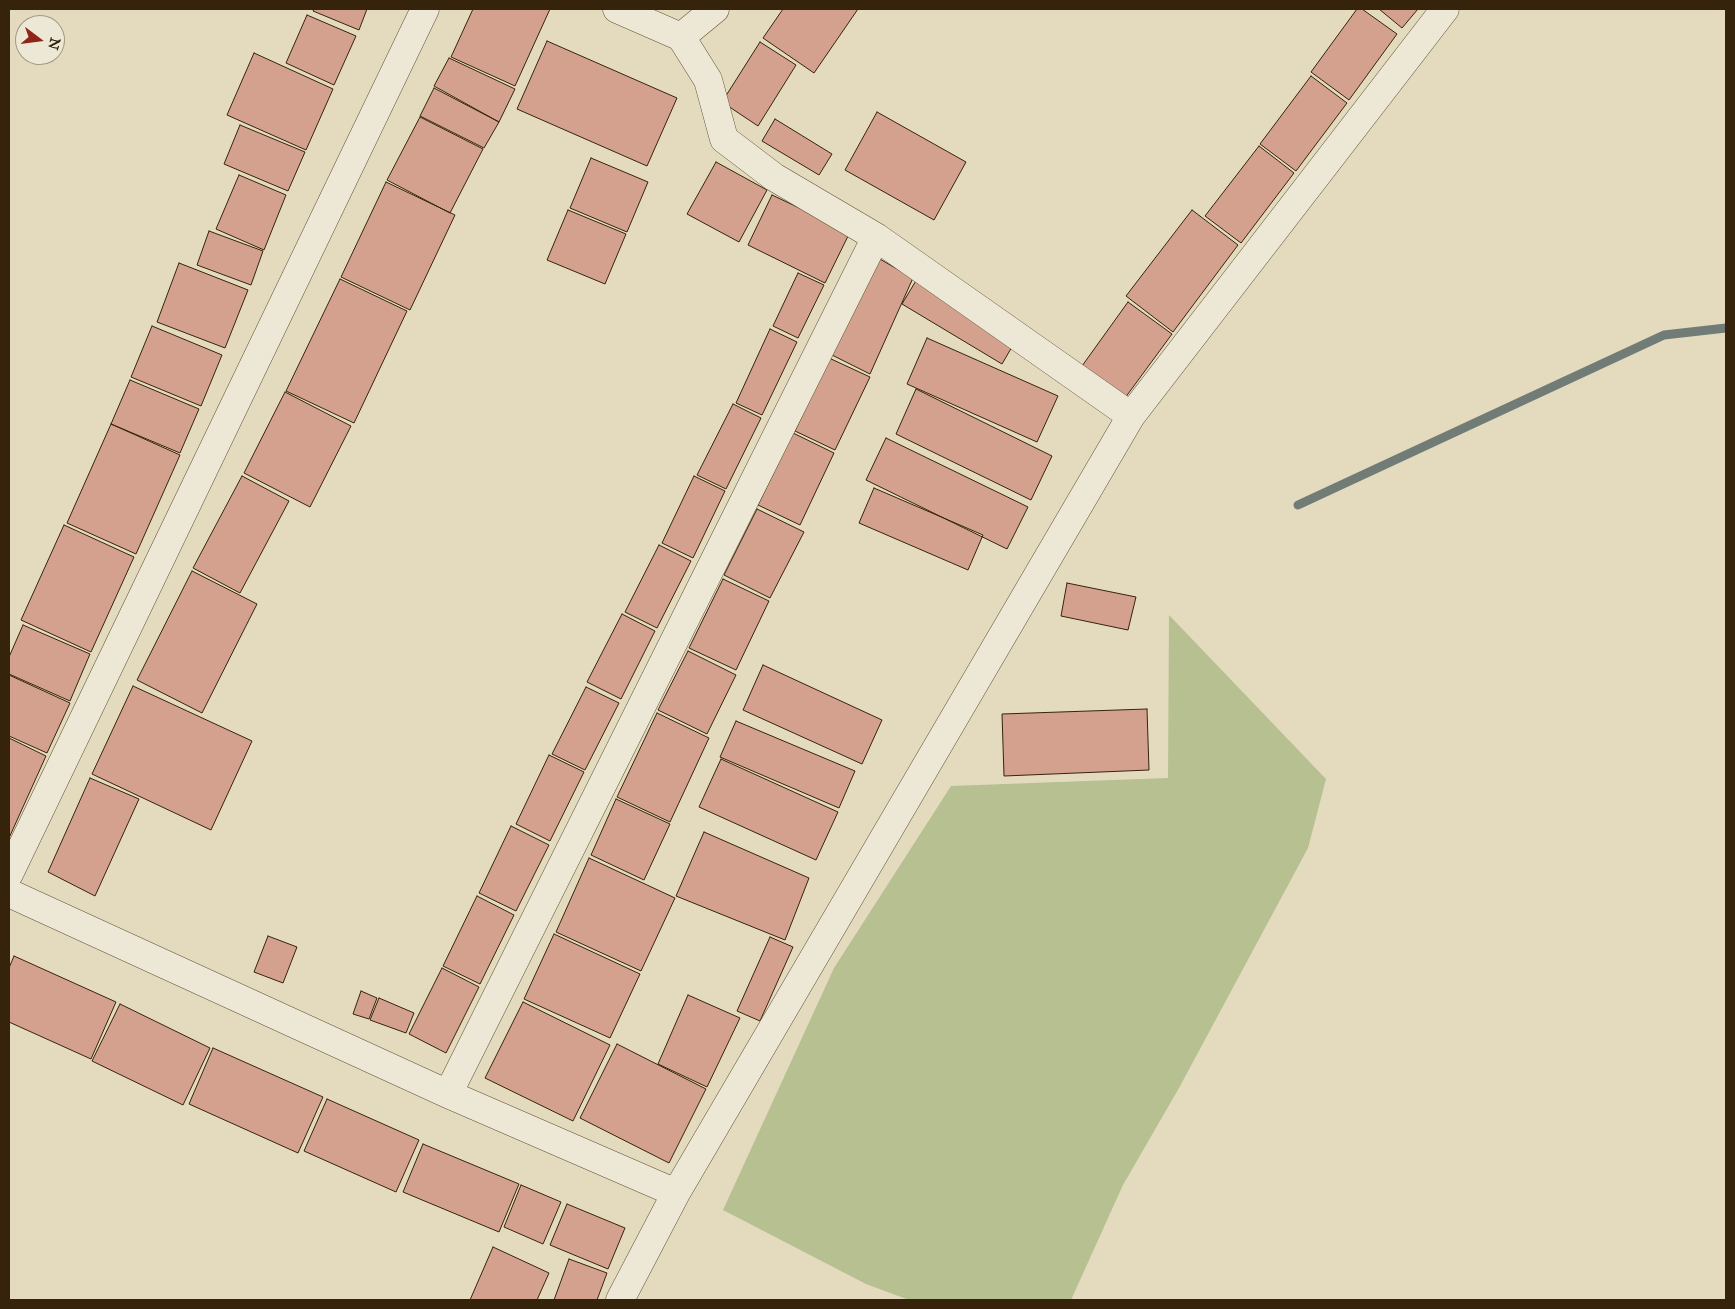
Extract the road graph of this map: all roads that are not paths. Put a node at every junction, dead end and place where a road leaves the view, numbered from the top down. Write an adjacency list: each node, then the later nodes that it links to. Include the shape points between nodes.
1 (425, 9): 8 (street)
2 (617, 9): 5 (street)
3 (715, 9): 5 (street)
4 (1445, 9): 7 (street)
5 (681, 37): 6 (street, via 708,80 724,139 774,177)
6 (876, 237): 7 (street); 10 (street)
7 (1132, 416): 11 (street)
8 (9, 874)
9 (9, 893): 10 (street)
10 (448, 1094): 11 (street)
11 (676, 1193): 12 (street)
12 (620, 1300)

